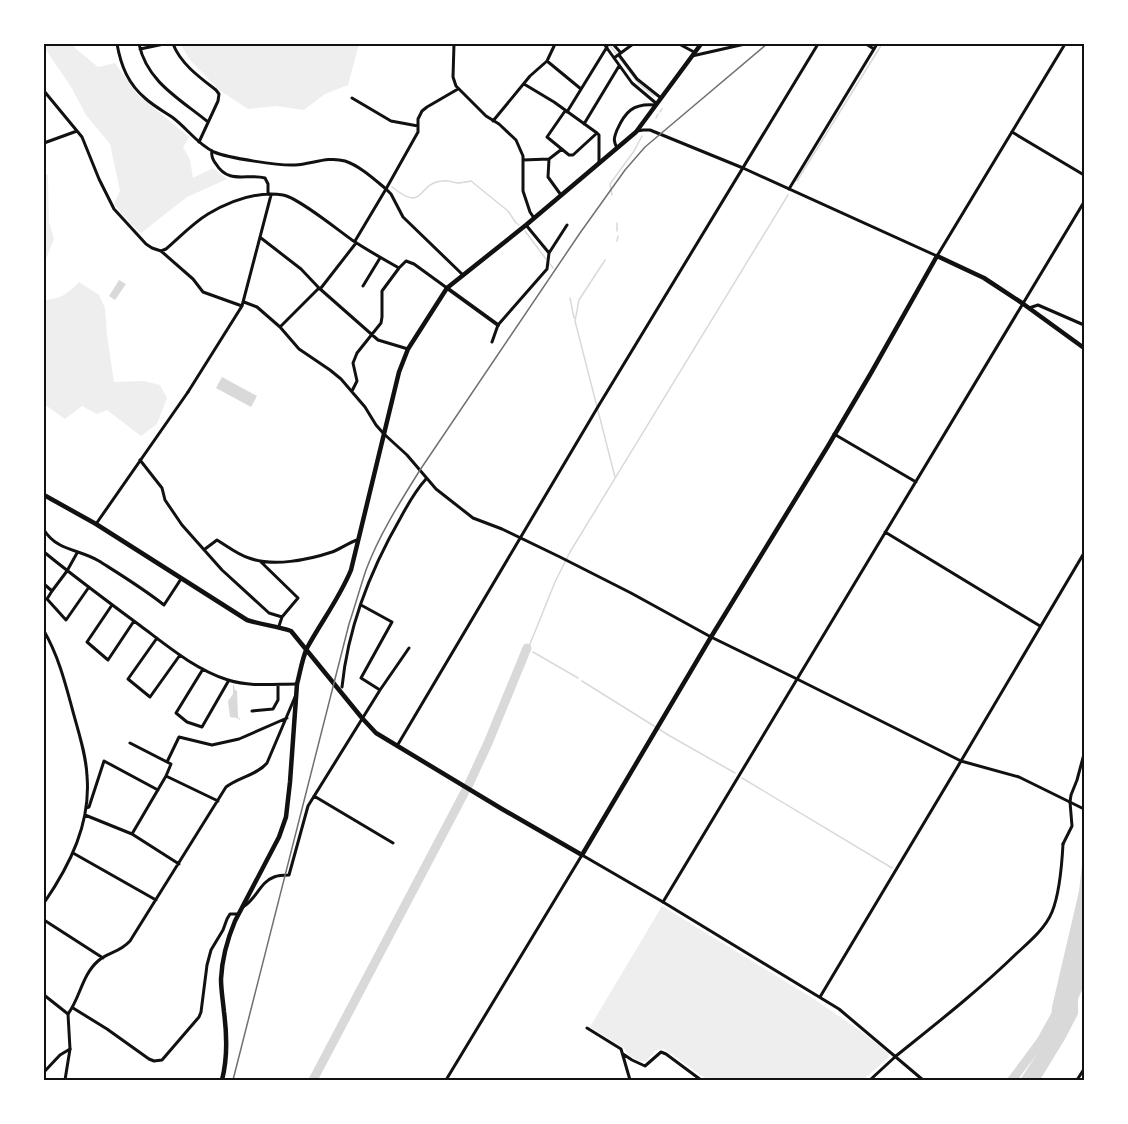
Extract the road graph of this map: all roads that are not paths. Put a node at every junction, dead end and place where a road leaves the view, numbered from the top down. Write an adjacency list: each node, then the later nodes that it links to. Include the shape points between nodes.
1 (117, 44): 39 (street, via 122,65 136,90)
2 (139, 44): 17 (street)
3 (164, 44): 17 (street)
4 (173, 44): 32 (street, via 179,58 219,94)
5 (454, 44): 24 (street, via 453,77)
6 (555, 44): 21 (street)
7 (614, 44): 20 (street)
8 (633, 44): 20 (street)
9 (679, 44): 19 (street)
10 (701, 44): 19 (highway)
11 (745, 44): 19 (street)
12 (818, 44): 47 (street)
13 (866, 44): 18 (street)
14 (877, 44): 18 (street)
15 (1065, 44): 37 (street)
16 (605, 45): 20 (street); 25 (street)
17 (140, 49): 32 (street, via 160,84)
18 (874, 49): 50 (street)
19 (692, 54): 28 (highway)
20 (618, 56): 22 (street); 28 (street, via 637,79)
21 (547, 61): 23 (street); 25 (street)
22 (619, 66): 29 (street); 33 (street)
23 (524, 84): 30 (street); 31 (street)
24 (458, 89): 31 (street); 34 (street, via 422,111)
25 (581, 89): 30 (street)
26 (44, 91): 35 (street)
27 (352, 98): 34 (street, via 390,121)
28 (661, 98): 29 (highway)
29 (656, 105): 36 (highway); 41 (street, via 627,113 614,136)
30 (566, 111): 33 (street); 42 (street, via 547,137)
31 (493, 121): 45 (street, via 516,141)
32 (208, 122): 39 (street)
33 (584, 124): 38 (street)
34 (418, 126): 49 (street)
35 (76, 131): 40 (street); 59 (street, via 114,209 146,244)
36 (636, 132): 41 (highway); 47 (street, via 650,130)
37 (1012, 132): 48 (street); 61 (street)
38 (597, 133): 42 (street, via 573,155); 46 (street)
39 (199, 142): 43 (street)
40 (44, 143)
41 (617, 148): 46 (highway)
42 (562, 149): 44 (street)
43 (212, 151): 49 (street, via 292,166 340,160); 51 (street, via 221,171 265,178)
44 (549, 159): 45 (street); 52 (street, via 548,177)
45 (523, 160): 54 (street, via 523,191)
46 (599, 163): 52 (highway)
47 (743, 168): 50 (street); 88 (street)
48 (1084, 175)
49 (386, 189): 58 (street); 64 (street, via 403,217)
50 (789, 189): 61 (street)
51 (271, 195): 57 (street); 58 (street, via 291,198); 59 (street, via 225,204)
52 (561, 196): 54 (highway)
53 (1084, 202): 68 (street)
54 (534, 218): 55 (highway)
55 (526, 225): 60 (street); 64 (highway)
56 (567, 225): 60 (street)
57 (261, 238): 66 (street); 69 (street)
58 (355, 242): 62 (street); 66 (street)
59 (161, 251): 69 (street, via 203,292)
60 (549, 253): 71 (street, via 547,269)
61 (937, 256): 68 (highway, via 984,278); 80 (highway)
62 (380, 258): 63 (street); 65 (street)
63 (399, 268): 67 (street, via 406,261 414,264); 74 (street, via 382,291 381,323)
64 (463, 275): 67 (highway)
65 (363, 286)
66 (320, 288): 73 (street); 74 (street)
67 (447, 288): 71 (main road); 77 (highway)
68 (1022, 303): 70 (highway); 83 (street)
69 (243, 304): 73 (street, via 257,307); 81 (street)
70 (1029, 308): 72 (street, via 1038,305); 76 (highway)
71 (498, 325): 75 (street)
72 (1084, 325)
73 (280, 327): 78 (street, via 299,349 341,379)
74 (372, 335): 77 (street); 78 (street, via 353,363 357,381)
75 (492, 342)
76 (1084, 348)
77 (408, 349): 79 (highway)
78 (351, 392): 79 (street)
79 (384, 434): 82 (street); 89 (highway)
80 (834, 434): 83 (street); 107 (highway)
81 (140, 460): 85 (street); 90 (street, via 162,488 165,500 182,525)
82 (426, 479): 88 (street, via 473,518); 101 (street, via 394,528)
83 (916, 482): 87 (street)
84 (44, 495): 85 (highway)
85 (96, 524): 96 (highway)
86 (44, 530): 92 (street, via 54,542)
87 (885, 532): 105 (street); 113 (street)
88 (520, 538): 107 (street); 124 (street)
89 (359, 539): 94 (street, via 306,559); 110 (highway, via 343,589)
90 (205, 550): 94 (street, via 217,540); 102 (street, via 269,613)
91 (44, 552): 95 (street)
92 (77, 553): 95 (street); 96 (street, via 98,561 164,605)
93 (1084, 553): 105 (street)
94 (260, 561): 102 (street, via 298,598)
95 (67, 571): 98 (street); 99 (street)
96 (181, 579): 104 (highway, via 247,620)
97 (44, 584): 99 (street)
98 (89, 587): 99 (street, via 66,620 47,599); 100 (street)
99 (52, 591)
100 (112, 605): 103 (street); 103 (street, via 87,642 108,660)
101 (361, 605): 117 (street); 118 (street, via 392,622 361,678)
102 (282, 616): 104 (street)
103 (134, 621): 108 (street)
104 (279, 626): 110 (highway, via 291,631)
105 (1040, 626): 126 (street)
106 (44, 631): 133 (street, via 55,651 83,745)
107 (711, 637): 113 (street); 139 (highway)
108 (157, 638): 111 (street); 111 (street, via 128,679 140,690 150,697)
109 (409, 648): 118 (street)
110 (306, 650): 115 (highway); 122 (highway)
111 (180, 655): 112 (street)
112 (203, 669): 114 (street); 114 (street, via 176,713 187,722 202,727)
113 (797, 679): 126 (street); 142 (street)
114 (229, 680): 116 (street)
115 (297, 684): 116 (street); 119 (highway)
116 (278, 685): 120 (street, via 278,700 273,709)
117 (342, 687)
118 (380, 690): 122 (street)
119 (297, 692): 121 (street); 144 (highway, via 286,816)
120 (252, 711)
121 (287, 717): 127 (street, via 239,739 212,745 179,737); 131 (street, via 267,763 226,787)
122 (362, 718): 124 (highway); 130 (street)
123 (130, 743): 127 (street)
124 (397, 746): 139 (highway)
125 (1084, 754): 132 (street)
126 (961, 761): 132 (street, via 1019,777); 149 (street)
127 (167, 762): 128 (street, via 171,764)
128 (166, 776): 129 (street); 131 (street)
129 (158, 790): 133 (street, via 105,761); 136 (street)
130 (314, 796): 137 (street); 144 (street, via 303,820 289,875 269,880)
131 (218, 801): 140 (street)
132 (1070, 802): 134 (street); 155 (street, via 1071,831 1063,844 1055,903 1042,929 953,1012)
133 (86, 808): 135 (street)
134 (1084, 809)
135 (85, 815): 136 (street); 138 (street)
136 (132, 834): 140 (street)
137 (393, 843)
138 (73, 853): 141 (street); 143 (street)
139 (582, 855): 142 (street); 160 (street)
140 (179, 864): 141 (street)
141 (156, 900): 147 (street, via 126,946)
142 (663, 902): 149 (street)
143 (44, 903)
144 (242, 907): 145 (highway)
145 (238, 914): 150 (street, via 228,916 211,950 199,1017 162,1060 149,1059); 159 (highway, via 224,950 221,981 227,1050)
146 (44, 920): 147 (street)
147 (103, 957): 150 (street, via 80,987)
148 (44, 995): 151 (street)
149 (820, 997): 155 (street)
150 (73, 1008): 151 (street)
151 (68, 1014): 153 (street)
152 (587, 1028): 154 (street)
153 (70, 1049): 157 (street); 158 (street)
154 (623, 1053): 161 (street); 162 (street, via 645,1066 661,1052)
155 (896, 1056): 163 (street); 164 (street)
156 (1084, 1068): 165 (street)
157 (44, 1072)
158 (65, 1080)
159 (222, 1080)
160 (446, 1080)
161 (630, 1080)
162 (701, 1080)
163 (870, 1080)
164 (923, 1080)
165 (1077, 1080)

